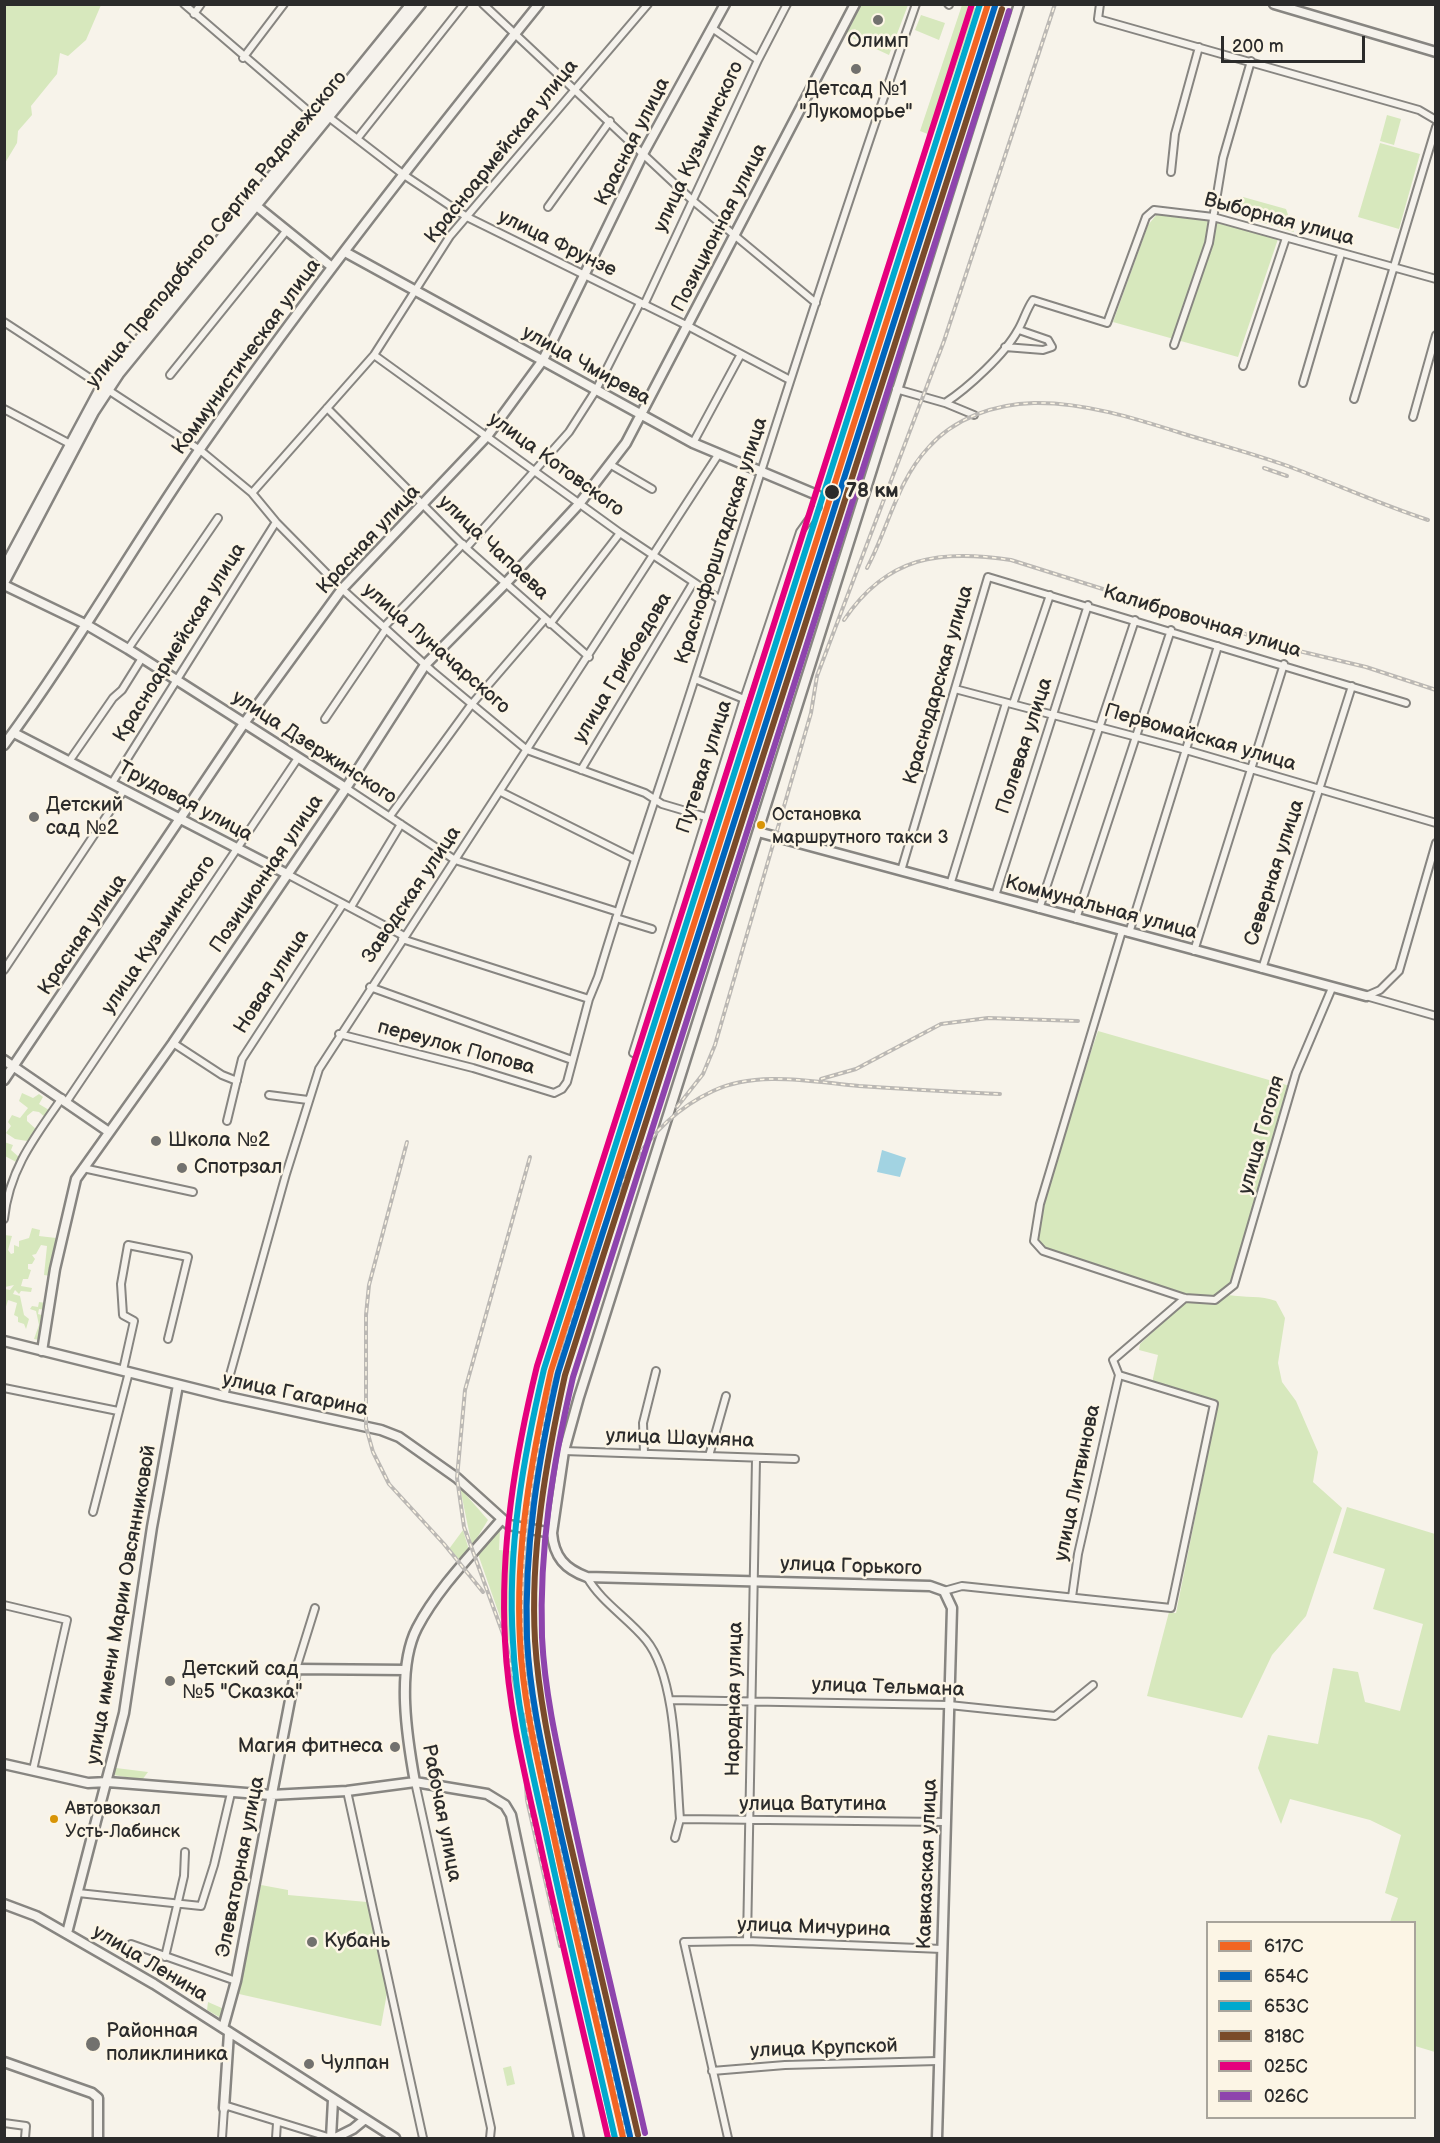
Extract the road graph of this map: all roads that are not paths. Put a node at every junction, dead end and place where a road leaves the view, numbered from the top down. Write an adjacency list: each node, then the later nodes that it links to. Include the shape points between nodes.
1 (184, 4): 17 (street, улица Фрунзе)
2 (201, 4): 17 (street)
3 (284, 4): 22 (street)
4 (411, 4): 26 (street, улица Преподобного Сергия Радонежского)
5 (422, 4): 26 (street, улица Преподобного Сергия Радонежского)
6 (464, 4): 30 (street)
7 (483, 4): 19 (street)
8 (540, 4): 19 (street, Коммунистическая улица)
9 (648, 4): 25 (street, Красноармейская улица)
10 (724, 4): 18 (street, Красная улица)
11 (787, 4): 23 (street, улица Кузьминского)
12 (855, 4): 40 (street, Позиционная улица)
13 (916, 4): 49 (street, Краснофорштадская улица)
14 (1019, 4): 65 (street)
15 (1100, 4): 20 (street, via 1098,19)
16 (1274, 4): 21 (street)
17 (194, 14): 22 (street, улица Фрунзе)
18 (712, 28): 23 (street); 31 (street, Красная улица)
19 (515, 34): 25 (street); 33 (street, Коммунистическая улица)
20 (1199, 47): 24 (street); 32 (street, via 1174,134)
21 (1436, 52)
22 (243, 58): 26 (street, улица Фрунзе)
23 (758, 60): 34 (street, улица Кузьминского)
24 (1251, 61): 27 (street, via 1419,110); 37 (street, via 1223,158)
25 (575, 89): 28 (street); 38 (street, Красноармейская улица)
26 (323, 118): 30 (street, улица Фрунзе); 35 (street, улица Преподобного Сергия Радонежского)
27 (1436, 120)
28 (610, 121): 31 (street); 36 (street)
29 (1436, 127): 45 (street)
30 (357, 139): 33 (street, улица Фрунзе)
31 (644, 152): 34 (street); 46 (street, Красная улица)
32 (1171, 172)
33 (404, 175): 38 (street, улица Фрунзе); 42 (street, Коммунистическая улица)
34 (692, 200): 40 (street); 50 (street, улица Кузьминского)
35 (254, 204): 39 (street); 64 (street, улица Преподобного Сергия Радонежского)
36 (548, 207)
37 (1213, 217): 41 (street, Выборная улица); 53 (street, Выборная улица, via 1154,210 1146,217 1107,323 1033,300); 55 (street, via 1209,243)
38 (467, 218): 46 (street, улица Фрунзе); 48 (street, Красноармейская улица, via 450,236)
39 (287, 230): 44 (street); 61 (street)
40 (733, 236): 49 (street); 52 (street, Позиционная улица)
41 (1287, 238): 43 (street, Выборная улица); 60 (street)
42 (345, 252): 44 (street, Коммунистическая улица); 48 (street, улица Чмирева)
43 (1341, 254): 45 (street, Выборная улица); 63 (street)
44 (332, 267): 77 (street, Коммунистическая улица)
45 (1395, 268): 47 (street, Выборная улица); 67 (street)
46 (585, 277): 50 (street, улица Фрунзе); 59 (street, Красная улица)
47 (1436, 279)
48 (417, 291): 58 (street, Красноармейская улица); 59 (street, улица Чмирева)
49 (816, 303): 62 (street, Краснофорштадская улица)
50 (642, 304): 52 (street, улица Фрунзе); 66 (street, улица Кузьминского)
51 (4, 322): 64 (street, улица Луначарского)
52 (687, 326): 57 (street, улица Фрунзе); 72 (street, Позиционная улица)
53 (1019, 330): 56 (street); 56 (street, via 1048,340 1052,347)
54 (1436, 335): 73 (street)
55 (1174, 345)
56 (1005, 347): 68 (street)
57 (741, 354): 62 (street, улица Фрунзе); 75 (street)
58 (375, 355): 69 (street, Красноармейская улица); 74 (street, улица Котовского)
59 (543, 360): 66 (street, улица Чмирева); 74 (street, Красная улица)
60 (1243, 366)
61 (170, 375)
62 (790, 380): 81 (street, Краснофорштадская улица)
63 (1303, 383)
64 (105, 387): 76 (street, улица Преподобного Сергия Радонежского); 77 (street, улица Луначарского)
65 (896, 389): 68 (street); 144 (street)
66 (596, 390): 72 (street, улица Чмирева); 80 (street, улица Кузьминского)
67 (1354, 399)
68 (945, 403): 71 (street)
69 (327, 408): 83 (street, Красноармейская улица); 86 (street, улица Чапаева)
70 (4, 409): 76 (street)
71 (974, 415)
72 (642, 416): 75 (street, улица Чмирева); 79 (street, Позиционная улица)
73 (1413, 417)
74 (488, 435): 80 (street, улица Котовского); 86 (street, Красная улица)
75 (693, 443): 78 (street, улица Чмирева)
76 (72, 445): 92 (street, улица Преподобного Сергия Радонежского); 94 (street, улица Преподобного Сергия Радонежского)
77 (200, 450): 83 (street, улица Луначарского); 103 (street, Коммунистическая улица)
78 (718, 454): 81 (street, улица Чмирева); 91 (street, Заводская улица)
79 (611, 465): 82 (street); 85 (street, Позиционная улица)
80 (537, 471): 85 (street, улица Котовского); 90 (street, улица Кузьминского)
81 (762, 471): 84 (street, улица Чмирева); 99 (street, Краснофорштадская улица)
82 (652, 489)
83 (252, 493): 88 (street, улица Луначарского)
84 (817, 495): 116 (street, Путевая улица, via 818,507 800,532)
85 (579, 504): 89 (street, улица Котовского); 95 (street, Позиционная улица)
86 (424, 505): 90 (street, улица Чапаева); 97 (street, Красная улица)
87 (219, 518): 107 (street)
88 (276, 522): 97 (street, улица Луначарского); 113 (street, Красноармейская улица)
89 (620, 533): 91 (street, улица Котовского); 102 (street)
90 (464, 546): 95 (street, улица Чапаева); 104 (street, улица Кузьминского)
91 (654, 556): 96 (street, улица Котовского); 108 (street, Заводская улица)
92 (4, 568)
93 (988, 577): 98 (street, Калибровочная улица); 115 (street, Краснодарская улица)
94 (4, 584): 103 (street, улица Дзержинского)
95 (505, 584): 102 (street, улица Чапаева); 110 (street, Позиционная улица)
96 (693, 584): 99 (street, улица Котовского); 131 (street, улица Грибоедова)
97 (342, 589): 104 (street, улица Луначарского); 122 (street, Красная улица)
98 (1050, 595): 100 (street, Калибровочная улица); 118 (street)
99 (719, 599): 112 (street, Краснофорштадская улица)
100 (1088, 605): 101 (street, Калибровочная улица); 120 (street, Полевая улица)
101 (1135, 620): 105 (street, Калибровочная улица); 123 (street)
102 (548, 622): 108 (street, улица Чапаева); 119 (street)
103 (87, 625): 107 (street, улица Дзержинского); 124 (street, Коммунистическая улица)
104 (385, 628): 110 (street, улица Луначарского); 121 (street, улица Кузьминского)
105 (1171, 630): 106 (street, Калибровочная улица); 125 (street)
106 (1218, 646): 111 (street, Калибровочная улица); 128 (street)
107 (128, 649): 109 (street, улица Дзержинского)
108 (589, 657): 127 (street, Заводская улица)
109 (142, 658): 113 (street, улица Дзержинского); 130 (street)
110 (425, 664): 119 (street, улица Луначарского); 134 (street, Позиционная улица)
111 (1284, 664): 114 (street, Калибровочная улица); 132 (street)
112 (695, 679): 116 (street); 138 (street, Краснофорштадская улица)
113 (176, 681): 122 (street, улица Дзержинского); 133 (street, Красноармейская улица)
114 (1352, 686): 117 (street, Калибровочная улица); 135 (street, Северная улица)
115 (955, 689): 118 (street, Первомайская улица); 149 (street, Краснодарская улица)
116 (744, 699): 140 (street, Путевая улица)
117 (1406, 703)
118 (1009, 704): 120 (street, Первомайская улица); 151 (street)
119 (471, 705): 127 (street, улица Луначарского); 139 (street)
120 (1053, 713): 123 (street, Первомайская улица); 152 (street, Полевая улица)
121 (325, 719)
122 (245, 722): 129 (street, улица Дзержинского); 141 (street, Красная улица)
123 (1099, 727): 125 (street, Первомайская улица); 155 (street)
124 (14, 733): 126 (street, Коммунистическая улица); 130 (street, Трудовая улица)
125 (1135, 738): 128 (street, Первомайская улица); 157 (street)
126 (4, 745)
127 (527, 750): 131 (street, улица Луначарского); 137 (street, Заводская улица)
128 (1186, 750): 132 (street, Первомайская улица); 159 (street)
129 (298, 758): 134 (street, улица Дзержинского); 146 (street, улица Кузьминского)
130 (70, 760): 133 (street, Трудовая улица)
131 (582, 770): 138 (street, улица Луначарского)
132 (1250, 770): 135 (street, Первомайская улица); 161 (street)
133 (112, 783): 136 (street, Трудовая улица)
134 (346, 788): 139 (street, улица Дзержинского); 150 (street, Позиционная улица)
135 (1319, 789): 142 (street, Первомайская улица); 162 (street, Северная улица)
136 (124, 790): 141 (street, Трудовая улица); 163 (street)
137 (501, 792): 147 (street); 148 (street, Заводская улица)
138 (653, 799): 140 (street, улица Луначарского); 147 (street, Краснофорштадская улица)
139 (390, 816): 143 (street, улица Дзержинского)
140 (706, 817): 171 (street, Путевая улица)
141 (181, 819): 146 (street, Трудовая улица); 174 (street, Красная улица)
142 (1436, 823)
143 (401, 824): 148 (street, улица Дзержинского); 154 (street)
144 (758, 832): 149 (street, Коммунальная улица); 198 (street)
145 (1436, 843): 166 (street, via 1399,971 1380,990)
146 (237, 848): 150 (street, Трудовая улица); 179 (street, улица Кузьминского)
147 (635, 859): 156 (street, Краснофорштадская улица)
148 (455, 860): 156 (street, улица Дзержинского); 160 (street, Заводская улица)
149 (901, 871): 151 (street, Коммунальная улица)
150 (287, 874): 153 (street, Трудовая улица); 170 (street, Позиционная улица)
151 (950, 885): 152 (street, Коммунальная улица)
152 (995, 896): 155 (street, Коммунальная улица)
153 (343, 904): 154 (street, Трудовая улица); 176 (street, Новая улица, via 242,1059)
154 (351, 908): 160 (street, Трудовая улица)
155 (1039, 909): 157 (street, Коммунальная улица)
156 (617, 915): 158 (street, улица Дзержинского); 167 (street, Краснофорштадская улица)
157 (1076, 919): 159 (street, Коммунальная улица)
158 (652, 929)
159 (1125, 932): 161 (street, Коммунальная улица); 186 (street, via 1040,1204 1034,1240 1043,1251)
160 (403, 937): 164 (street, Заводская улица); 167 (street, Трудовая улица)
161 (1194, 951): 162 (street, Коммунальная улица)
162 (1262, 969): 165 (street, Коммунальная улица)
163 (4, 970)
164 (370, 987): 169 (street, Заводская улица); 173 (street)
165 (1332, 988): 166 (street, Коммунальная улица); 186 (street, улица Гоголя, via 1296,1073 1240,1271 1228,1292 1215,1300)
166 (1366, 996): 168 (street, Коммунальная улица)
167 (589, 999): 173 (street, Краснофорштадская улица)
168 (1436, 1016)
169 (339, 1034): 177 (street, переулок Попова, via 554,1093); 180 (street, Заводская улица, via 319,1069)
170 (173, 1043): 176 (street); 182 (street, Позиционная улица)
171 (633, 1053)
172 (4, 1060): 174 (street)
173 (572, 1060): 177 (street, Краснофорштадская улица)
174 (13, 1067): 175 (street, Красная улица); 179 (street)
175 (4, 1080)
176 (237, 1081): 181 (street, Новая улица)
177 (562, 1089)
178 (269, 1095): 180 (street)
179 (64, 1100): 182 (street); 185 (street, улица Кузьминского, via 18,1163 7,1192)
180 (308, 1100): 195 (street, Заводская улица)
181 (227, 1120)
182 (109, 1132): 183 (street, Позиционная улица)
183 (83, 1168): 184 (street); 189 (street, Позиционная улица, via 70,1196)
184 (194, 1192)
185 (4, 1219)
186 (1185, 1298): 192 (street, улица Литвинова, via 1113,1360)
187 (168, 1339): 190 (street, via 188,1257 128,1245 121,1284 123,1315 134,1321)
188 (4, 1341): 189 (street, улица Гагарина)
189 (42, 1350): 190 (street, улица Гагарина)
190 (126, 1371): 193 (street, улица Гагарина); 197 (street)
191 (656, 1371): 199 (street, via 643,1423)
192 (1119, 1375): 209 (street, улица Литвинова, via 1078,1554); 209 (street, улица Горького, via 1214,1404 1171,1608)
193 (178, 1385): 195 (street, улица Гагарина); 220 (street, улица имени Марии Овсянниковой, via 124,1713)
194 (4, 1388): 197 (street)
195 (224, 1396): 204 (street, улица Гагарина, via 374,1428 399,1437 457,1478)
196 (726, 1396): 200 (street)
197 (118, 1411): 203 (street)
198 (564, 1451): 199 (street, улица Шаумяна); 205 (street)
199 (644, 1453): 200 (street, улица Шаумяна)
200 (709, 1456): 201 (street, улица Шаумяна)
201 (756, 1459): 202 (street, улица Шаумяна); 207 (street, Народная улица)
202 (795, 1459)
203 (93, 1512)
204 (502, 1519): 205 (street, улица Гагарина, via 515,1527); 213 (street, Рабочая улица, via 453,1577 417,1629)
205 (552, 1533): 206 (street, via 553,1546 562,1562)
206 (587, 1577): 207 (street, улица Горького); 215 (street, via 594,1590 648,1641)
207 (753, 1580): 208 (street, улица Горького, via 930,1586); 216 (street, Народная улица)
208 (944, 1591): 209 (street, улица Горького, via 962,1586); 217 (street, Кавказская улица, via 952,1608)
209 (1072, 1597)
210 (4, 1605): 219 (street, via 67,1620)
211 (315, 1608): 212 (street, Элеваторная улица)
212 (296, 1669): 213 (street); 224 (street, Элеваторная улица)
213 (406, 1670): 221 (street, Рабочая улица)
214 (1093, 1685): 217 (street, улица Тельмана, via 1055,1716)
215 (670, 1700): 216 (street, улица Тельмана); 225 (street)
216 (753, 1700): 217 (street, улица Тельмана); 226 (street, Народная улица)
217 (949, 1705): 227 (street, Кавказская улица)
218 (4, 1764): 219 (street)
219 (33, 1770): 220 (street, via 88,1783)
220 (108, 1782): 223 (street); 230 (street, улица имени Марии Овсянниковой)
221 (415, 1782): 222 (street); 257 (street, Рабочая улица, via 491,2128); 258 (street, via 487,1794 505,1805 511,1815)
222 (347, 1791): 224 (street); 256 (street)
223 (231, 1793): 224 (street); 231 (street, via 201,1906)
224 (271, 1795): 238 (street, Элеваторная улица)
225 (680, 1819): 226 (street, улица Ватутина); 228 (street)
226 (750, 1821): 227 (street, улица Ватутина); 234 (street, Народная улица)
227 (945, 1822): 236 (street, Кавказская улица)
228 (675, 1838)
229 (185, 1852): 231 (street)
230 (78, 1893): 231 (street); 233 (street, улица имени Марии Овсянниковой)
231 (178, 1903): 237 (street)
232 (4, 1904): 233 (street, улица Ленина)
233 (67, 1933): 239 (street, улица Ленина)
234 (747, 1941): 236 (street, улица Мичурина); 242 (street, улица Мичурина, via 684,1942)
235 (131, 1944): 237 (street)
236 (942, 1949): 240 (street, Кавказская улица)
237 (165, 1957): 238 (street)
238 (236, 1981): 239 (street, Элеваторная улица)
239 (226, 2031): 243 (street, улица Ленина); 244 (street, Элеваторная улица)
240 (938, 2061): 242 (street, улица Крупской, via 785,2065); 260 (street, Кавказская улица)
241 (4, 2062): 252 (street, via 92,2093 98,2098)
242 (712, 2072): 259 (street)
243 (333, 2100): 245 (street); 246 (street, улица Ленина)
244 (224, 2107): 247 (street); 253 (street)
245 (334, 2111): 249 (street, via 338,2128); 250 (street)
246 (364, 2120): 249 (street); 255 (street)
247 (277, 2123): 250 (street); 254 (street)
248 (4, 2124): 251 (street, via 26,2126)
249 (349, 2135): 250 (street)
250 (332, 2138)
251 (25, 2139)
252 (98, 2139)
253 (222, 2139)
254 (276, 2139)
255 (395, 2139)
256 (423, 2139)
257 (490, 2139)
258 (579, 2139)
259 (728, 2139)
260 (937, 2139)

